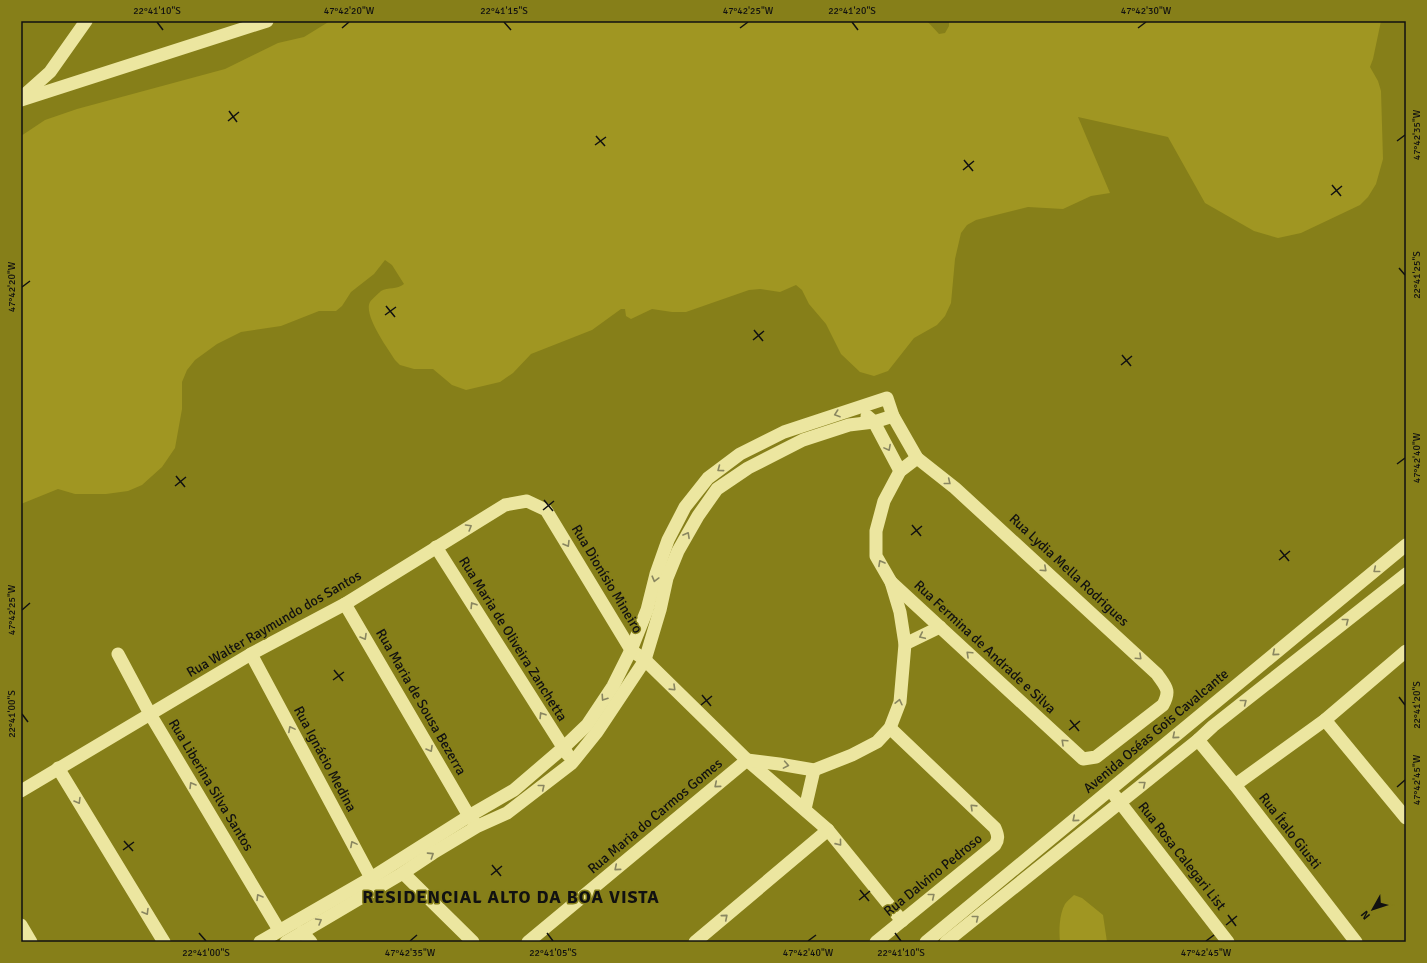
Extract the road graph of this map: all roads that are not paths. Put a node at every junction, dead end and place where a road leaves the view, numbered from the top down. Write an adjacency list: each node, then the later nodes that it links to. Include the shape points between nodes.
1 (86, 21): 3 (street, via 50,72)
2 (267, 21): 3 (street)
3 (21, 99)
4 (856, 408): 5 (street, Rua Lydia Mella Rodrigues, via 887,398); 6 (street); 17 (street, one-way to 17, via 784,432 740,454 708,478 685,507 668,540)
5 (893, 416): 6 (street); 7 (street, Rua Lydia Mella Rodrigues)
6 (874, 422): 8 (street, one-way to 8); 21 (street, one-way to 6, via 667,578 698,516 717,489 748,468 804,440 850,425)
7 (917, 458): 8 (street); 27 (street, Rua Lydia Mella Rodrigues, one-way to 27, via 955,488 1076,598 1157,674 1166,687 1168,696 1163,705)
8 (900, 471): 13 (street, one-way to 8, via 876,556 876,531 884,502)
9 (546, 510): 11 (street, Rua Walter Raymundo dos Santos, one-way to 9, via 505,505 527,501); 17 (street, Rua Dionísio Mineiro, one-way to 17)
10 (1406, 545): 33 (street, Avenida Oséas Gois Cavalcante, one-way to 33)
11 (436, 547): 14 (street, Rua Walter Raymundo dos Santos); 26 (street, Rua Maria de Oliveira Zanchetta, one-way to 11)
12 (1406, 574): 25 (street, one-way to 12)
13 (891, 582): 15 (street, Rua Fermina de Andrade e Silva); 16 (street, via 900,612)
14 (344, 604): 20 (street, Rua Walter Raymundo dos Santos); 38 (street, Rua Maria de Sousa Bezerra, one-way to 38)
15 (940, 628): 16 (street, one-way to 16); 27 (street, Rua Fermina de Andrade e Silva, one-way to 15, via 1083,759)
16 (905, 644): 24 (street, one-way to 16, via 900,702)
17 (632, 650): 21 (street, Rua Dionísio Mineiro); 26 (street, one-way to 26, via 613,686 587,725)
18 (1406, 652): 23 (street)
19 (118, 654): 22 (street, Rua Liberina Silva Santos)
20 (250, 654): 22 (street, Rua Walter Raymundo dos Santos); 41 (street, Rua Ignácio Medina, one-way to 20)
21 (645, 660): 28 (street, Rua Dionísio Mineiro, one-way to 28); 29 (street, via 597,732)
22 (150, 714): 30 (street, Rua Walter Raymundo dos Santos); 44 (street, Rua Liberina Silva Santos, one-way to 22)
23 (1325, 720): 32 (street); 37 (street)
24 (890, 728): 31 (street, via 877,742); 42 (street, Rua Dalvino Pedroso, one-way to 24, via 995,845 998,834 995,828)
25 (1198, 740): 32 (street, Rua Ítalo Giusti); 35 (street, one-way to 25)
26 (563, 748): 29 (street, Rua Maria de Oliveira Zanchetta); 38 (street)
27 (1096, 757)
28 (747, 760): 31 (street, one-way to 31); 36 (street, Rua Dionísio Mineiro); 52 (street, Rua Maria do Carmos Gomes, one-way to 52)
29 (572, 763): 38 (street, one-way to 29, via 507,813)
30 (58, 768): 34 (street, Rua Walter Raymundo dos Santos); 47 (street, one-way to 47)
31 (814, 770): 36 (street)
32 (1235, 785): 58 (street, Rua Ítalo Giusti)
33 (1110, 790): 35 (street, Rua Rosa Calegari List); 55 (street, Avenida Oséas Gois Cavalcante, one-way to 55)
34 (21, 791)
35 (1120, 802): 56 (street, one-way to 35); 57 (street, Rua Rosa Calegari List)
36 (805, 809): 39 (street, Rua Dionísio Mineiro)
37 (1406, 818)
38 (474, 821): 40 (street, one-way to 38); 41 (street)
39 (828, 830): 42 (street, Rua Dionísio Mineiro, one-way to 42); 53 (street, one-way to 39)
40 (403, 873): 45 (street, one-way to 40); 51 (street)
41 (371, 878): 44 (street)
42 (902, 921): 54 (street, Rua Dalvino Pedroso)
43 (21, 925): 46 (street)
44 (279, 930): 48 (street)
45 (302, 932): 49 (street); 50 (street)
46 (31, 942)
47 (164, 942)
48 (260, 942)
49 (286, 942)
50 (311, 942)
51 (473, 942)
52 (528, 942)
53 (695, 942)
54 (876, 942)
55 (926, 942)
56 (946, 942)
57 (1228, 942)
58 (1356, 942)

